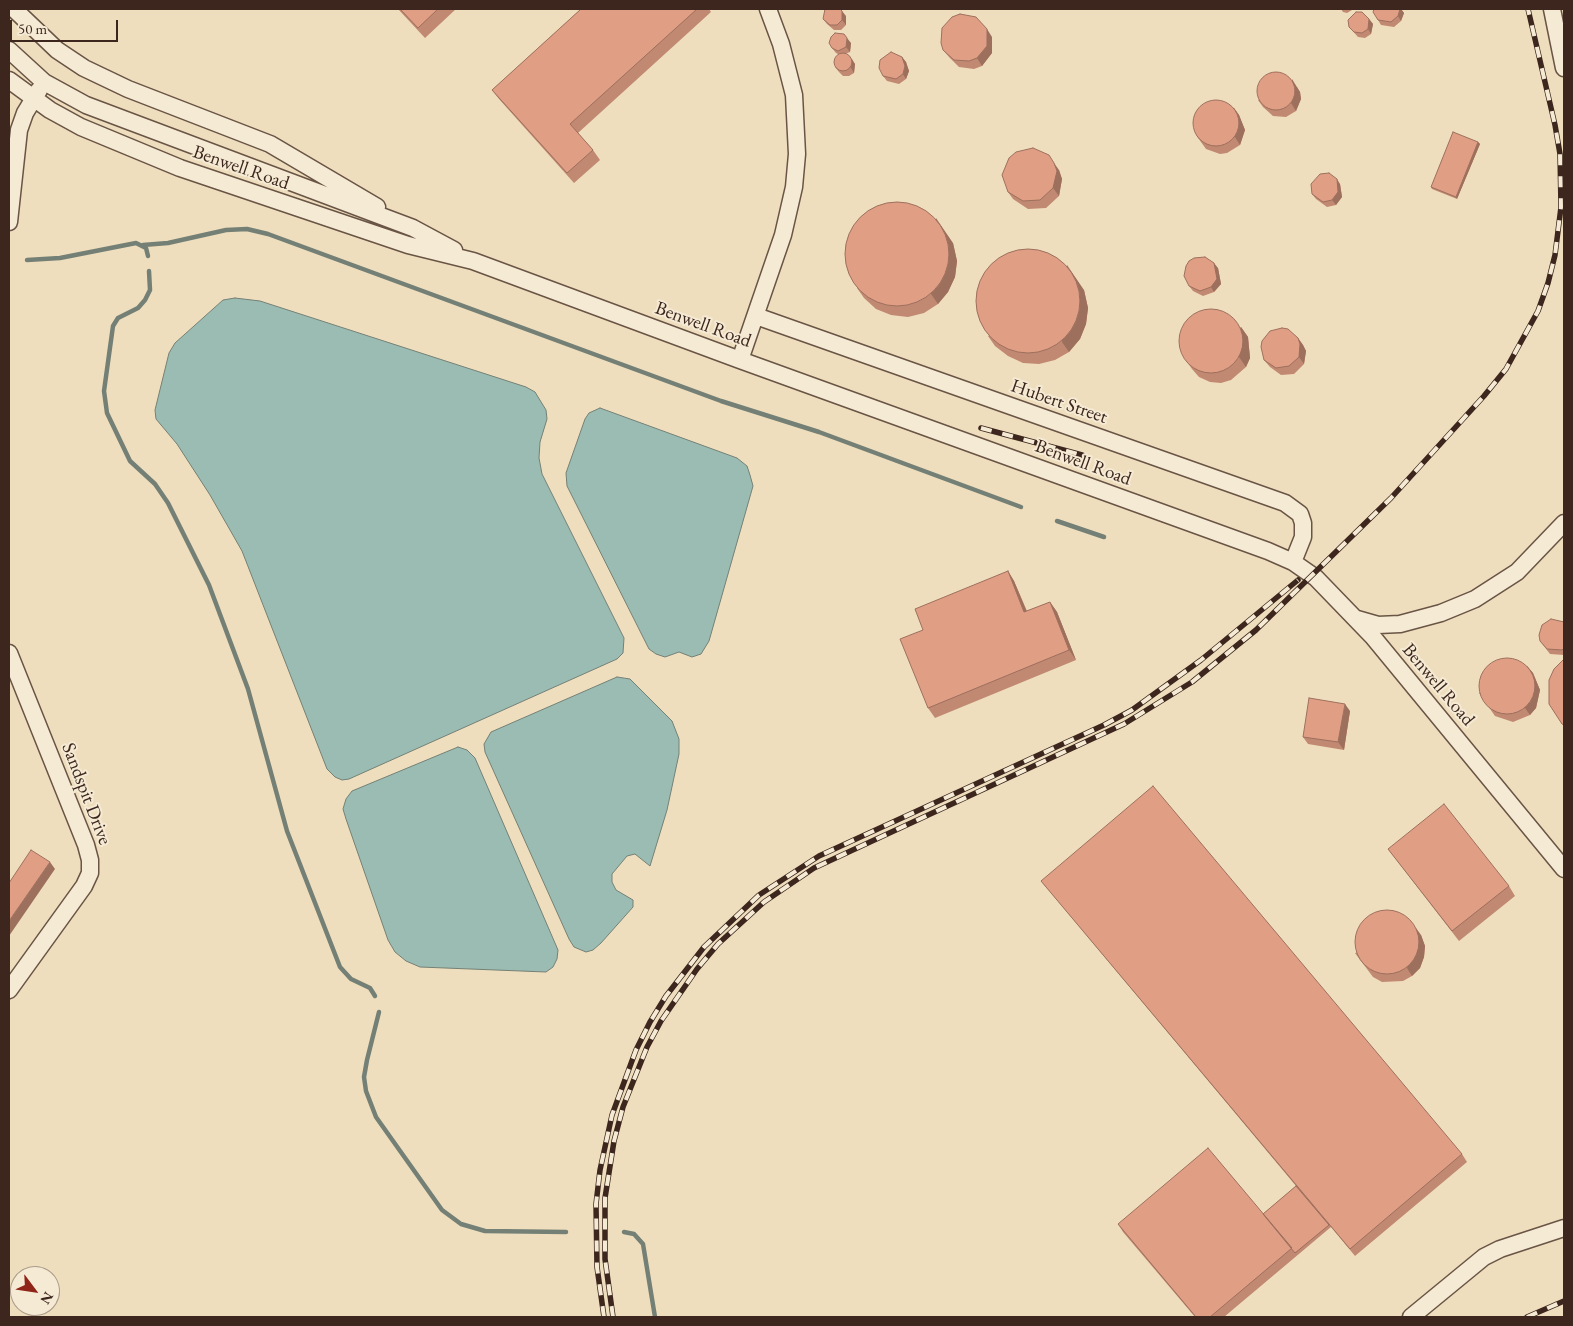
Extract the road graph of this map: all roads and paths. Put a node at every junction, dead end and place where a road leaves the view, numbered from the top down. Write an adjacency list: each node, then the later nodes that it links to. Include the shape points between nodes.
1 (14, 9): 10 (street, Benwell Road, via 57,50 84,68 128,89 270,144)
2 (768, 9): 12 (street, via 794,95 797,154 794,187 783,235)
3 (1552, 9): 5 (street)
4 (9, 50): 7 (street, Benwell Road)
5 (1564, 68)
6 (9, 80): 8 (street, Benwell Road)
7 (44, 82): 8 (street); 10 (street, Benwell Road, via 106,114)
8 (33, 99): 9 (street, via 19,130); 11 (street, Benwell Road, via 81,127 180,168 408,245)
9 (9, 222)
10 (413, 228): 11 (street, Benwell Road)
11 (474, 261): 13 (street, Benwell Road)
12 (756, 316): 13 (street); 15 (street, Hubert Street, via 1285,503 1300,514 1303,523 1303,537)
13 (740, 360): 15 (street, Benwell Road)
14 (1564, 523): 16 (street, via 1517,572 1475,599 1441,613 1400,624 1378,625)
15 (1293, 562): 16 (street, Benwell Road, via 1316,578)
16 (1357, 619): 18 (street, Benwell Road)
17 (9, 653): 19 (street, Sandspit Drive, via 86,845 90,872 84,886)
18 (1564, 869)
19 (9, 990)
20 (1564, 1228): 21 (street, via 1484,1257)
21 (1411, 1317)

